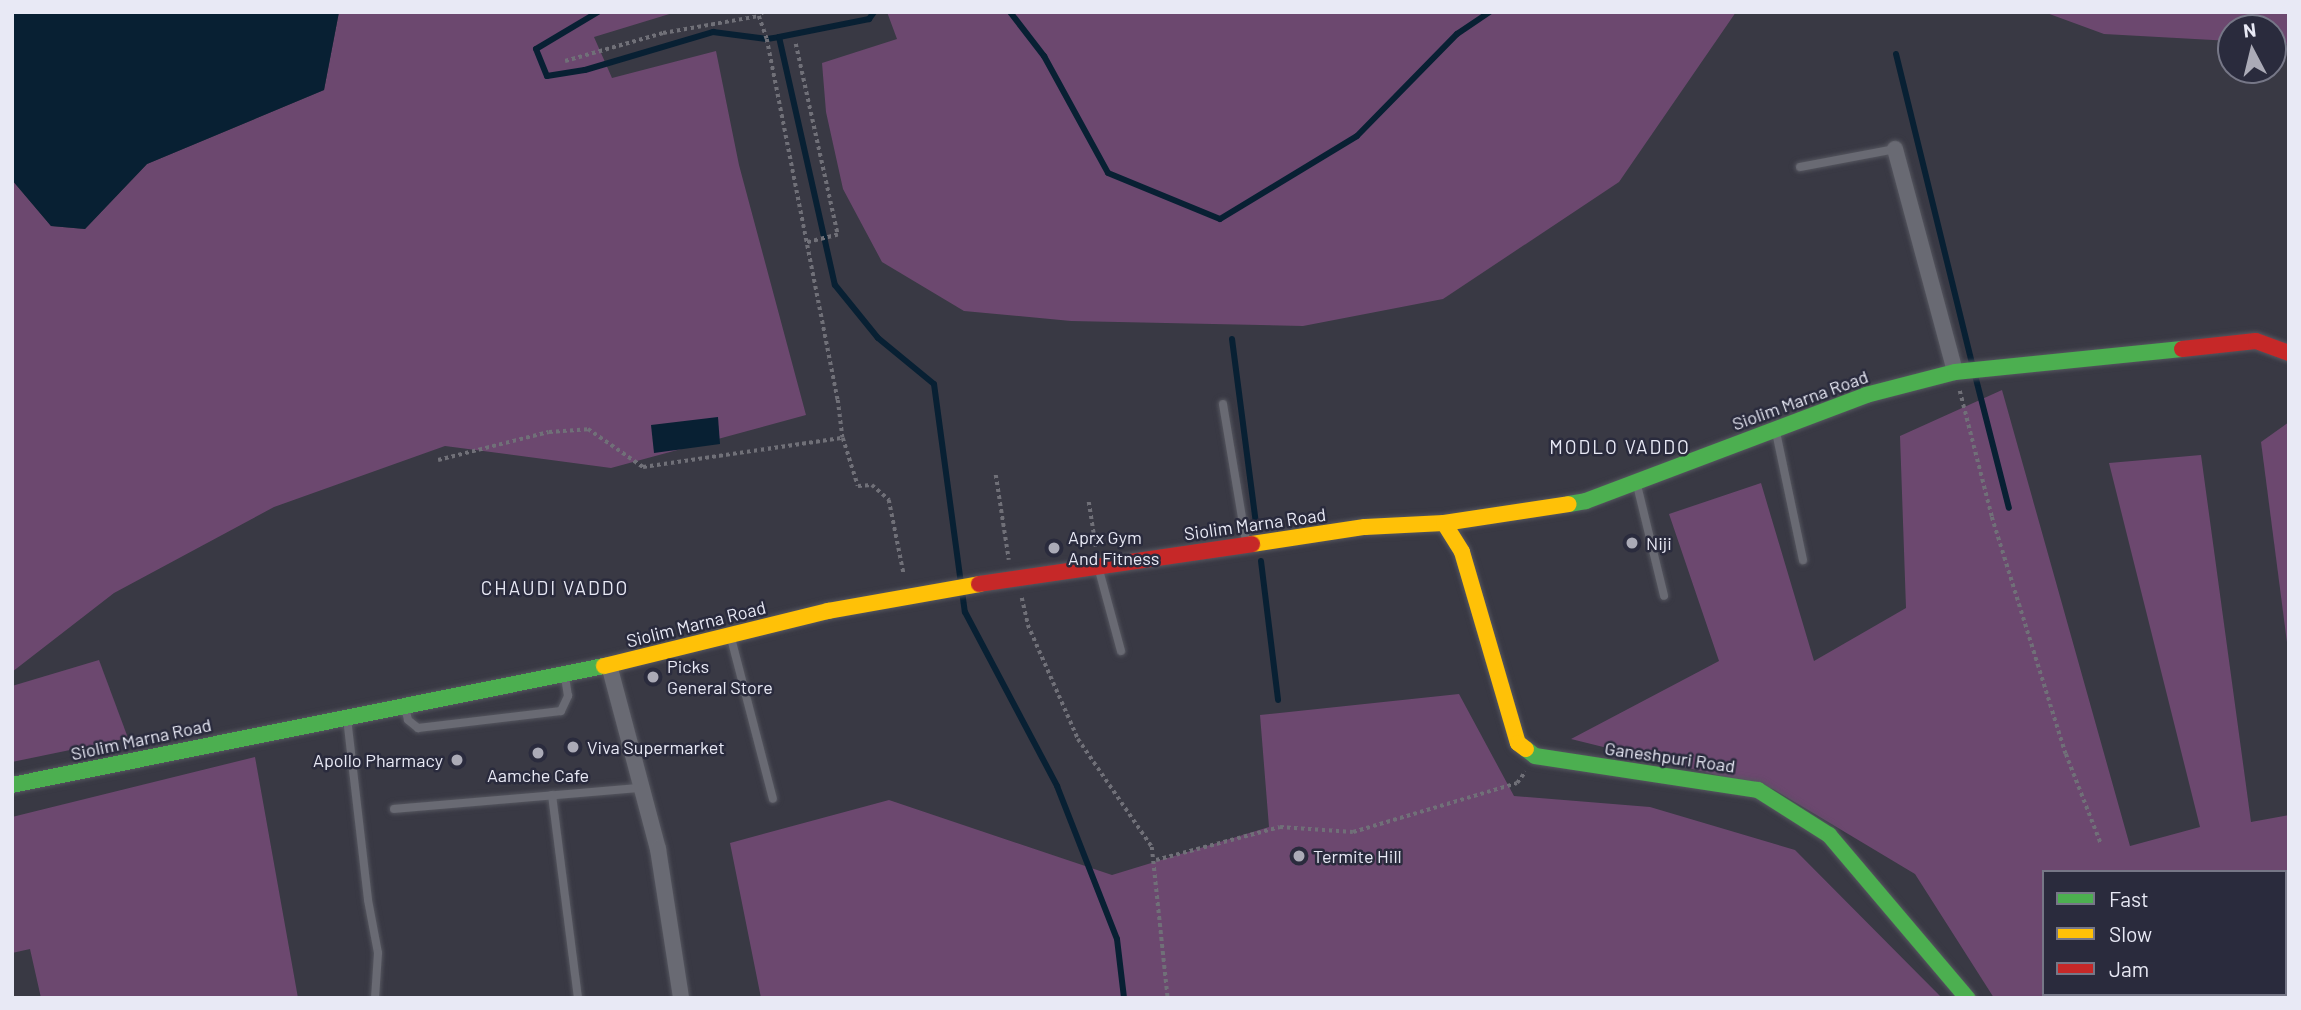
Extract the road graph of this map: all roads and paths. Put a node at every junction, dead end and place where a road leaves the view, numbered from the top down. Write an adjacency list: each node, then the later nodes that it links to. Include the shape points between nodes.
1 (764, 12): 2 (path)
2 (759, 16): 4 (path, via 663,33); 7 (path)
3 (796, 44): 7 (path, via 838,235)
4 (565, 61)
5 (1895, 149): 6 (lane); 9 (street)
6 (1800, 167)
7 (807, 243): 12 (path)
8 (2289, 353): 9 (main road, Siolim Marna Road, via 2256,341)
9 (1955, 372): 11 (main road, Siolim Marna Road, via 1866,395); 36 (path, via 2000,544 2066,754)
10 (1223, 404): 18 (lane)
11 (1776, 429): 15 (main road, Siolim Marna Road); 19 (lane)
12 (843, 438): 13 (path, via 643,467 588,429 549,432); 22 (path, via 858,486 872,485 889,500)
13 (438, 460)
14 (996, 475): 21 (path)
15 (1636, 482): 17 (main road, Siolim Marna Road, via 1586,501); 23 (lane)
16 (1089, 502): 20 (path)
17 (1444, 523): 18 (main road, Siolim Marna Road, via 1365,527); 30 (main road, via 1462,552 1518,743)
18 (1246, 545): 20 (main road, Siolim Marna Road)
19 (1803, 560)
20 (1098, 566): 21 (main road, Siolim Marna Road); 25 (lane)
21 (1016, 579): 22 (main road, Siolim Marna Road); 37 (path, via 1023,612 1073,729 1152,847)
22 (907, 595): 24 (main road, Siolim Marna Road)
23 (1664, 596)
24 (731, 635): 26 (main road, Siolim Marna Road); 34 (lane)
25 (1121, 652)
26 (609, 665): 27 (main road, Siolim Marna Road); 32 (street)
27 (565, 673): 28 (main road, Siolim Marna Road); 28 (lane, via 568,696 561,711 418,727 408,720)
28 (404, 704): 29 (main road, Siolim Marna Road)
29 (346, 715): 31 (main road, Siolim Marna Road); 38 (lane, via 378,953)
30 (1535, 757): 37 (path, via 1517,783 1353,832 1280,827); 42 (main road, Ganeshpuri Road, via 1758,790 1829,835)
31 (12, 785)
32 (640, 788): 33 (lane); 40 (street, via 658,849)
33 (552, 795): 35 (lane); 39 (lane)
34 (773, 799)
35 (394, 808)
36 (2101, 844)
37 (1156, 860): 41 (path, via 1155,893)
38 (375, 998)
39 (578, 998)
40 (681, 998)
41 (1168, 998)
42 (1967, 998)

